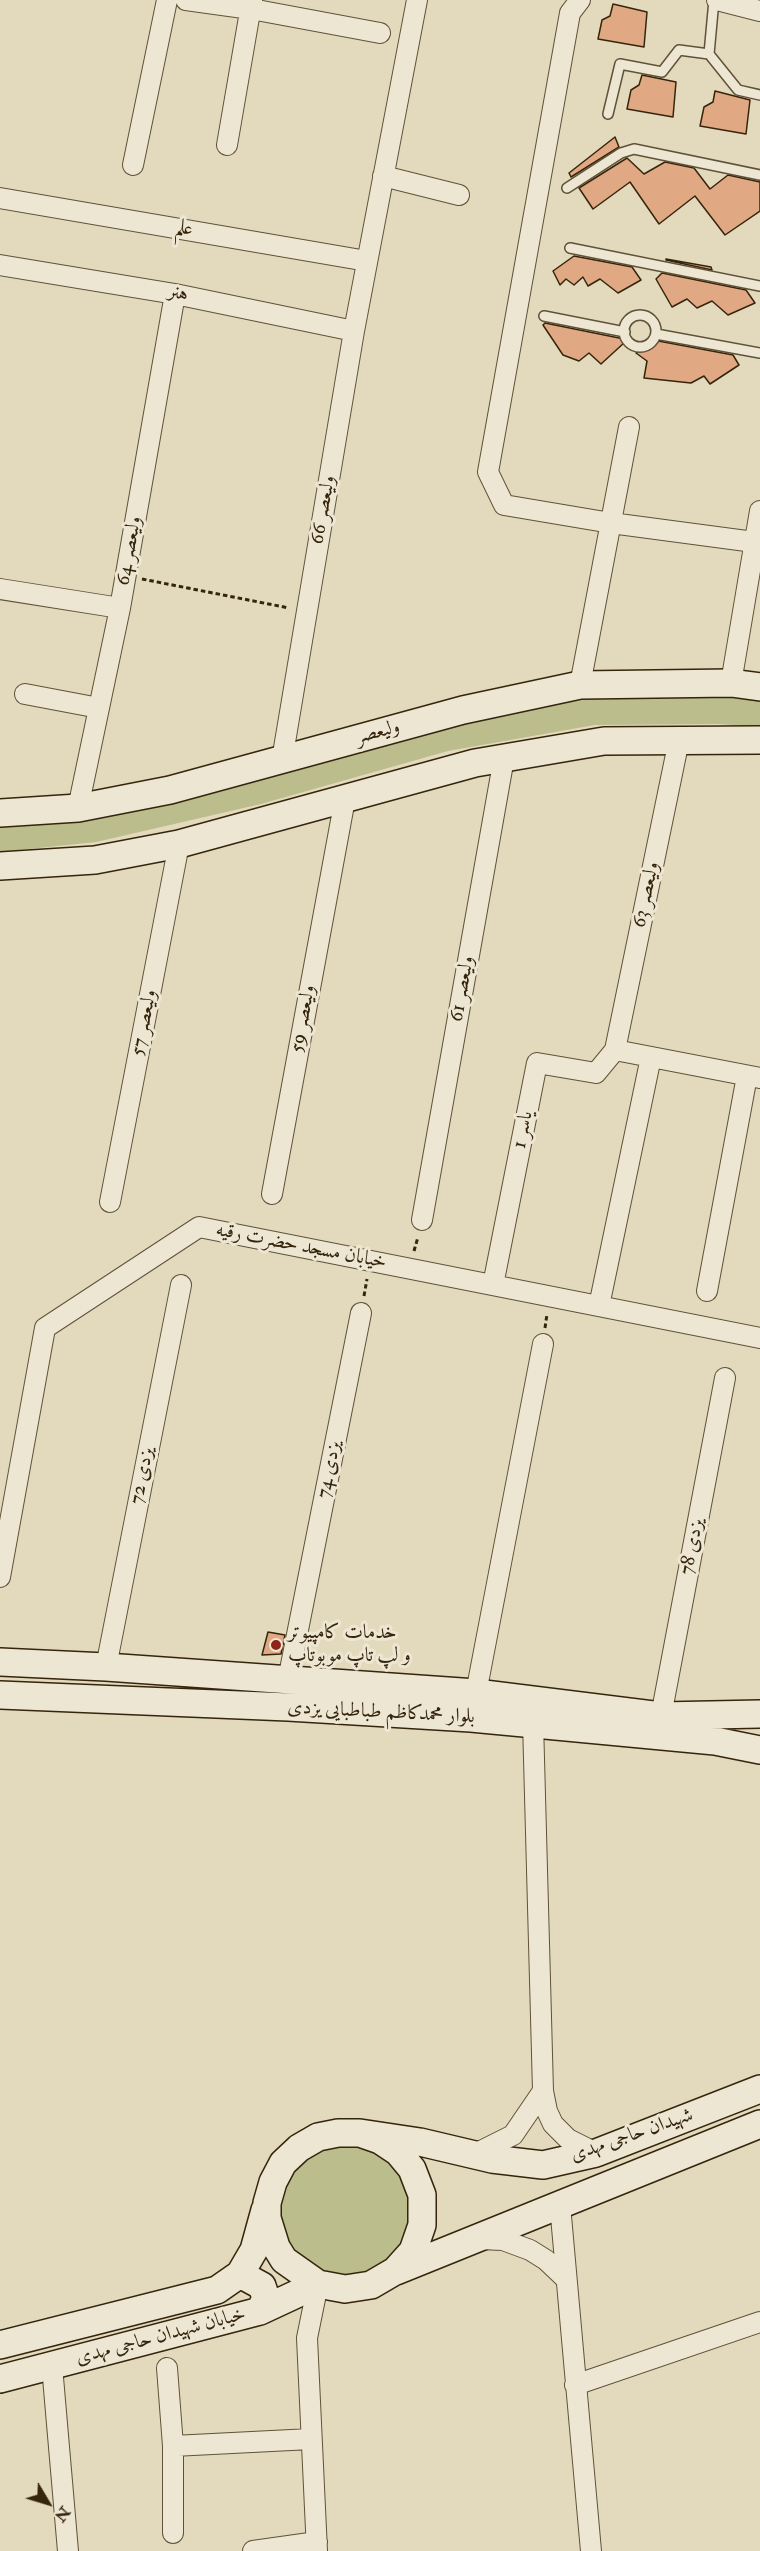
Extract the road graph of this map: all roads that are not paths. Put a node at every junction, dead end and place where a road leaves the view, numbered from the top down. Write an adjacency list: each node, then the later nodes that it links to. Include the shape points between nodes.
1 (167, 0): 13 (street)
2 (186, 0): 6 (street)
3 (417, 0): 15 (street, ولیعصر 66)
4 (580, 0): 31 (street, via 570,13 488,472 504,505)
5 (715, 0): 7 (street); 9 (lane)
6 (251, 5): 8 (street); 12 (street)
7 (760, 11)
8 (381, 33)
9 (708, 54): 10 (lane, via 738,90); 11 (lane, via 679,50 662,72 620,64)
10 (760, 95)
11 (608, 114)
12 (227, 145)
13 (133, 165)
14 (760, 175): 16 (lane, via 634,149 621,153)
15 (383, 176): 17 (street); 20 (street, ولیعصر 66)
16 (567, 188)
17 (459, 195)
18 (0, 198): 20 (street, علم)
19 (570, 248): 22 (lane)
20 (368, 261): 25 (street, ولیعصر 66)
21 (0, 265): 23 (street, هنر)
22 (760, 286)
23 (175, 294): 25 (street, هنر); 34 (street, ولیعصر 64)
24 (544, 316): 26 (lane)
25 (354, 331): 43 (street, ولیعصر 66)
26 (625, 332): 27 (lane, via 636,347 648,345); 27 (lane, via 626,324 646,316)
27 (656, 334): 28 (lane)
28 (760, 354)
29 (629, 427): 31 (street)
30 (760, 511): 32 (street)
31 (611, 523): 32 (street); 36 (street)
32 (754, 542): 35 (street)
33 (0, 589): 34 (street)
34 (120, 608): 39 (street, ولیعصر 64)
35 (731, 683): 36 (main road, ولیعصر); 37 (main road, ولیعصر)
36 (580, 685): 43 (main road, ولیعصر, via 463,710)
37 (760, 687)
38 (25, 694): 39 (street)
39 (99, 708): 45 (street, ولیعصر 64)
40 (679, 740): 41 (main road); 42 (main road, via 604,741); 49 (street, ولیعصر 63)
41 (760, 740)
42 (504, 758): 44 (main road); 54 (street, ولیعصر 61)
43 (282, 760): 45 (main road, ولیعصر, via 170,790)
44 (345, 799): 47 (main road); 52 (street, ولیعصر 59)
45 (78, 807): 46 (main road, ولیعصر)
46 (0, 813)
47 (179, 844): 48 (main road, via 95,860); 53 (street, ولیعصر 57)
48 (1, 870)
49 (615, 1050): 50 (street); 56 (street, یاسر 1, via 596,1073 537,1063)
50 (651, 1057): 51 (street); 58 (street)
51 (754, 1077): 57 (street)
52 (272, 1194)
53 (110, 1202)
54 (422, 1220)
55 (181, 1285): 65 (street, یزدی 72)
56 (493, 1285): 58 (street, خیابان مسجد حضرت رقیه); 63 (street, خیابان مسجد حضرت رقیه, via 199,1227 45,1328)
57 (707, 1291)
58 (599, 1306): 60 (street, خیابان مسجد حضرت رقیه)
59 (361, 1313): 66 (street, یزدی 74)
60 (760, 1338)
61 (543, 1344): 67 (street)
62 (725, 1378): 70 (street, یزدی 78)
63 (0, 1576)
64 (0, 1662): 65 (main road, بلوار محمدکاظم طباطبایی یزدی)
65 (105, 1667): 66 (main road, بلوار محمدکاظم طباطبایی یزدی)
66 (288, 1680): 67 (main road, بلوار محمدکاظم طباطبایی یزدی)
67 (476, 1694): 70 (main road, بلوار محمدکاظم طباطبایی یزدی)
68 (0, 1695): 71 (main road, بلوار محمدکاظم طباطبایی یزدی)
69 (760, 1714): 70 (main road, بلوار محمدکاظم طباطبایی یزدی)
70 (661, 1716)
71 (533, 1722): 72 (main road, بلوار محمدکاظم طباطبایی یزدی, via 715,1741); 74 (street)
72 (760, 1750)
73 (760, 2089): 77 (main road, شهیدان حاجی مهدی)
74 (543, 2091): 77 (street, via 553,2124 568,2139); 78 (street, via 513,2134)
75 (760, 2124): 80 (main road, شهیدان حاجی مهدی)
76 (360, 2133): 78 (main road, شهیدان حاجی مهدی); 79 (main road, via 338,2133 299,2148 283,2163); 82 (main road, via 398,2152 412,2169 422,2195 422,2225 413,2251)
77 (596, 2153): 78 (main road, شهیدان حاجی مهدی, via 543,2165)
78 (473, 2155)
79 (267, 2203): 83 (main road, خیابان شهیدان حاجی مهدی, via 254,2250); 85 (main road, via 269,2225 284,2260)
80 (560, 2205): 81 (main road, شهیدان حاجی مهدی); 84 (street)
81 (475, 2239): 82 (main road, شهیدان حاجی مهدی); 84 (street, via 503,2240 530,2250)
82 (395, 2271): 85 (main road, via 371,2285 345,2289)
83 (240, 2274): 86 (main road, via 262,2286 266,2298); 88 (main road, خیابان شهیدان حاجی مهدی, via 218,2290)
84 (566, 2279): 92 (street)
85 (318, 2284): 86 (main road, خیابان شهیدان حاجی مهدی); 93 (street, via 307,2338)
86 (260, 2311): 89 (main road, خیابان شهیدان حاجی مهدی)
87 (760, 2322): 92 (street)
88 (0, 2345)
89 (52, 2366): 91 (main road, خیابان شهیدان حاجی مهدی); 97 (street)
90 (167, 2368): 94 (street)
91 (0, 2379)
92 (576, 2385): 99 (street)
93 (311, 2439): 94 (street); 96 (street)
94 (173, 2446): 95 (street)
95 (173, 2533)
96 (317, 2547): 98 (street)
97 (68, 2551)
98 (253, 2551)
99 (591, 2551)

